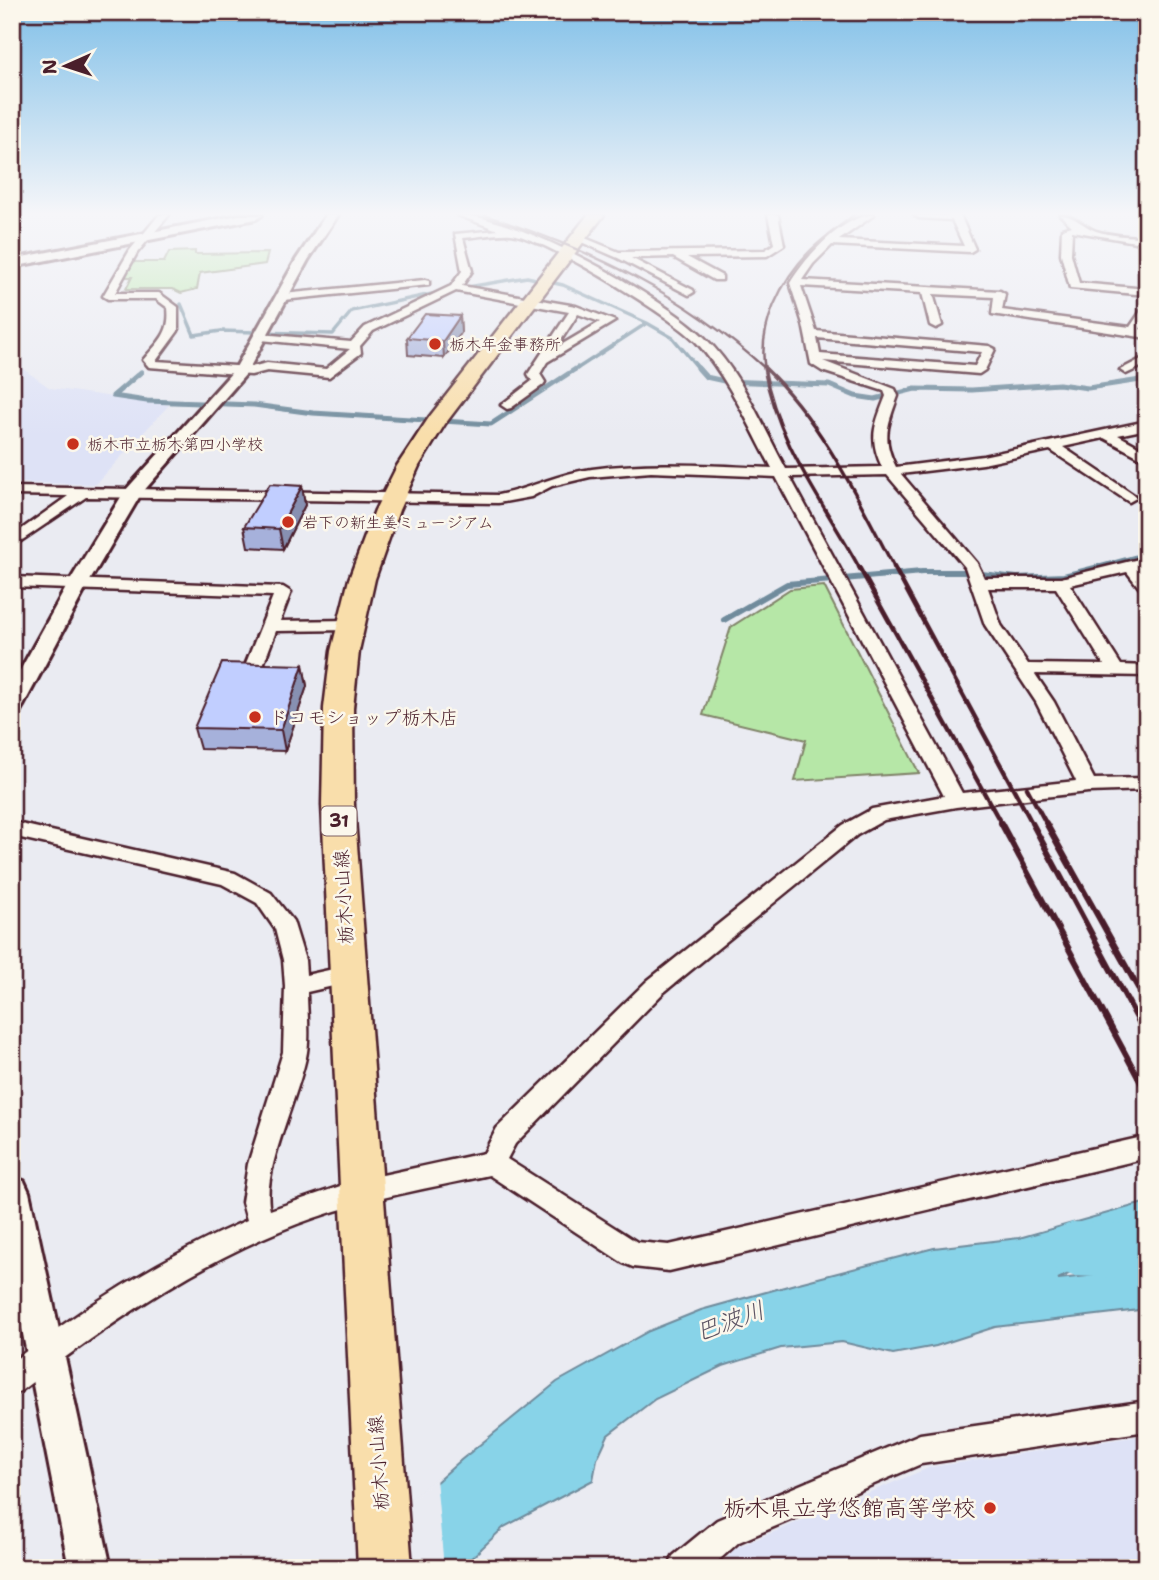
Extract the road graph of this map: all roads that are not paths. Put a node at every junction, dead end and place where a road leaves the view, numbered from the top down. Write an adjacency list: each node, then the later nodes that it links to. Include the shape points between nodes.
1 (112, 289): 29 (street, via 108,296 159,296 173,307 176,325 172,336 149,360 153,364)
2 (288, 289): 15 (street)
3 (367, 289): 15 (street)
4 (453, 289): 24 (street, via 369,329)
5 (461, 289): 16 (street)
6 (538, 289): 16 (main road, 栃木小山線 / 31)
7 (635, 289): 36 (street, via 700,339 728,374)
8 (683, 289): 13 (street)
9 (797, 289): 21 (street)
10 (903, 289): 12 (street)
11 (1107, 289): 14 (street)
12 (927, 290): 19 (street); 20 (street, via 1000,294 996,313)
13 (689, 292)
14 (1147, 292)
15 (283, 297): 23 (street)
16 (531, 298): 17 (street); 41 (main road, 栃木小山線 / 31, via 429,432)
17 (576, 309): 27 (street); 27 (street, via 609,321)
18 (1147, 310): 20 (street)
19 (936, 325)
20 (1133, 331): 22 (street)
21 (810, 334): 25 (street); 25 (street, via 989,349 979,370)
22 (1147, 335)
23 (261, 337): 24 (street); 29 (street)
24 (354, 346): 29 (street, via 357,351 329,373 267,367)
25 (814, 357): 35 (street, via 825,368 889,388 892,397 880,444)
26 (1147, 359): 28 (street)
27 (543, 362): 30 (street, via 534,374 539,382)
28 (1126, 370)
29 (241, 371): 39 (street)
30 (507, 405)
31 (1145, 427): 32 (street)
32 (1107, 434): 33 (street); 34 (street)
33 (1052, 445): 35 (street, via 983,460); 40 (street)
34 (1147, 457)
35 (891, 471): 36 (street); 45 (street, via 953,541)
36 (781, 472): 41 (street, via 651,468 590,473 498,499); 58 (street)
37 (12, 491): 38 (street)
38 (85, 492): 39 (street); 42 (street)
39 (133, 492): 41 (street); 47 (street)
40 (1129, 498)
41 (391, 499): 49 (main road, 栃木小山線 / 31)
42 (12, 543)
43 (1139, 565): 46 (street); 48 (street)
44 (12, 582): 47 (street)
45 (979, 583): 46 (street); 51 (street, via 993,625)
46 (1062, 583): 52 (street)
47 (78, 584): 50 (street, via 282,592); 55 (street)
48 (1147, 587)
49 (351, 625): 50 (street); 60 (main road, 栃木小山線 / 31, via 338,721)
50 (270, 626): 54 (street)
51 (1024, 669): 52 (street); 57 (street)
52 (1116, 671): 53 (street)
53 (1147, 671)
54 (251, 673)
55 (12, 706)
56 (1147, 784): 57 (street)
57 (1088, 786): 58 (street)
58 (956, 800): 63 (street, via 879,814 850,830 655,987 506,1136)
59 (12, 829): 61 (street, via 228,878 264,898 285,927)
60 (347, 975): 61 (street); 64 (main road, 栃木小山線 / 31)
61 (296, 986): 66 (street, via 295,1052 261,1164 255,1202)
62 (1147, 1147): 63 (street, via 669,1258 633,1254)
63 (492, 1163): 64 (street)
64 (361, 1191): 66 (street); 71 (main road, 栃木小山線 / 31)
65 (12, 1192): 67 (street)
66 (262, 1227): 67 (street, via 187,1262)
67 (46, 1353): 68 (street); 70 (street)
68 (12, 1380)
69 (1147, 1416): 72 (street, via 920,1449 728,1531)
70 (90, 1568)
71 (385, 1568)
72 (685, 1568)

